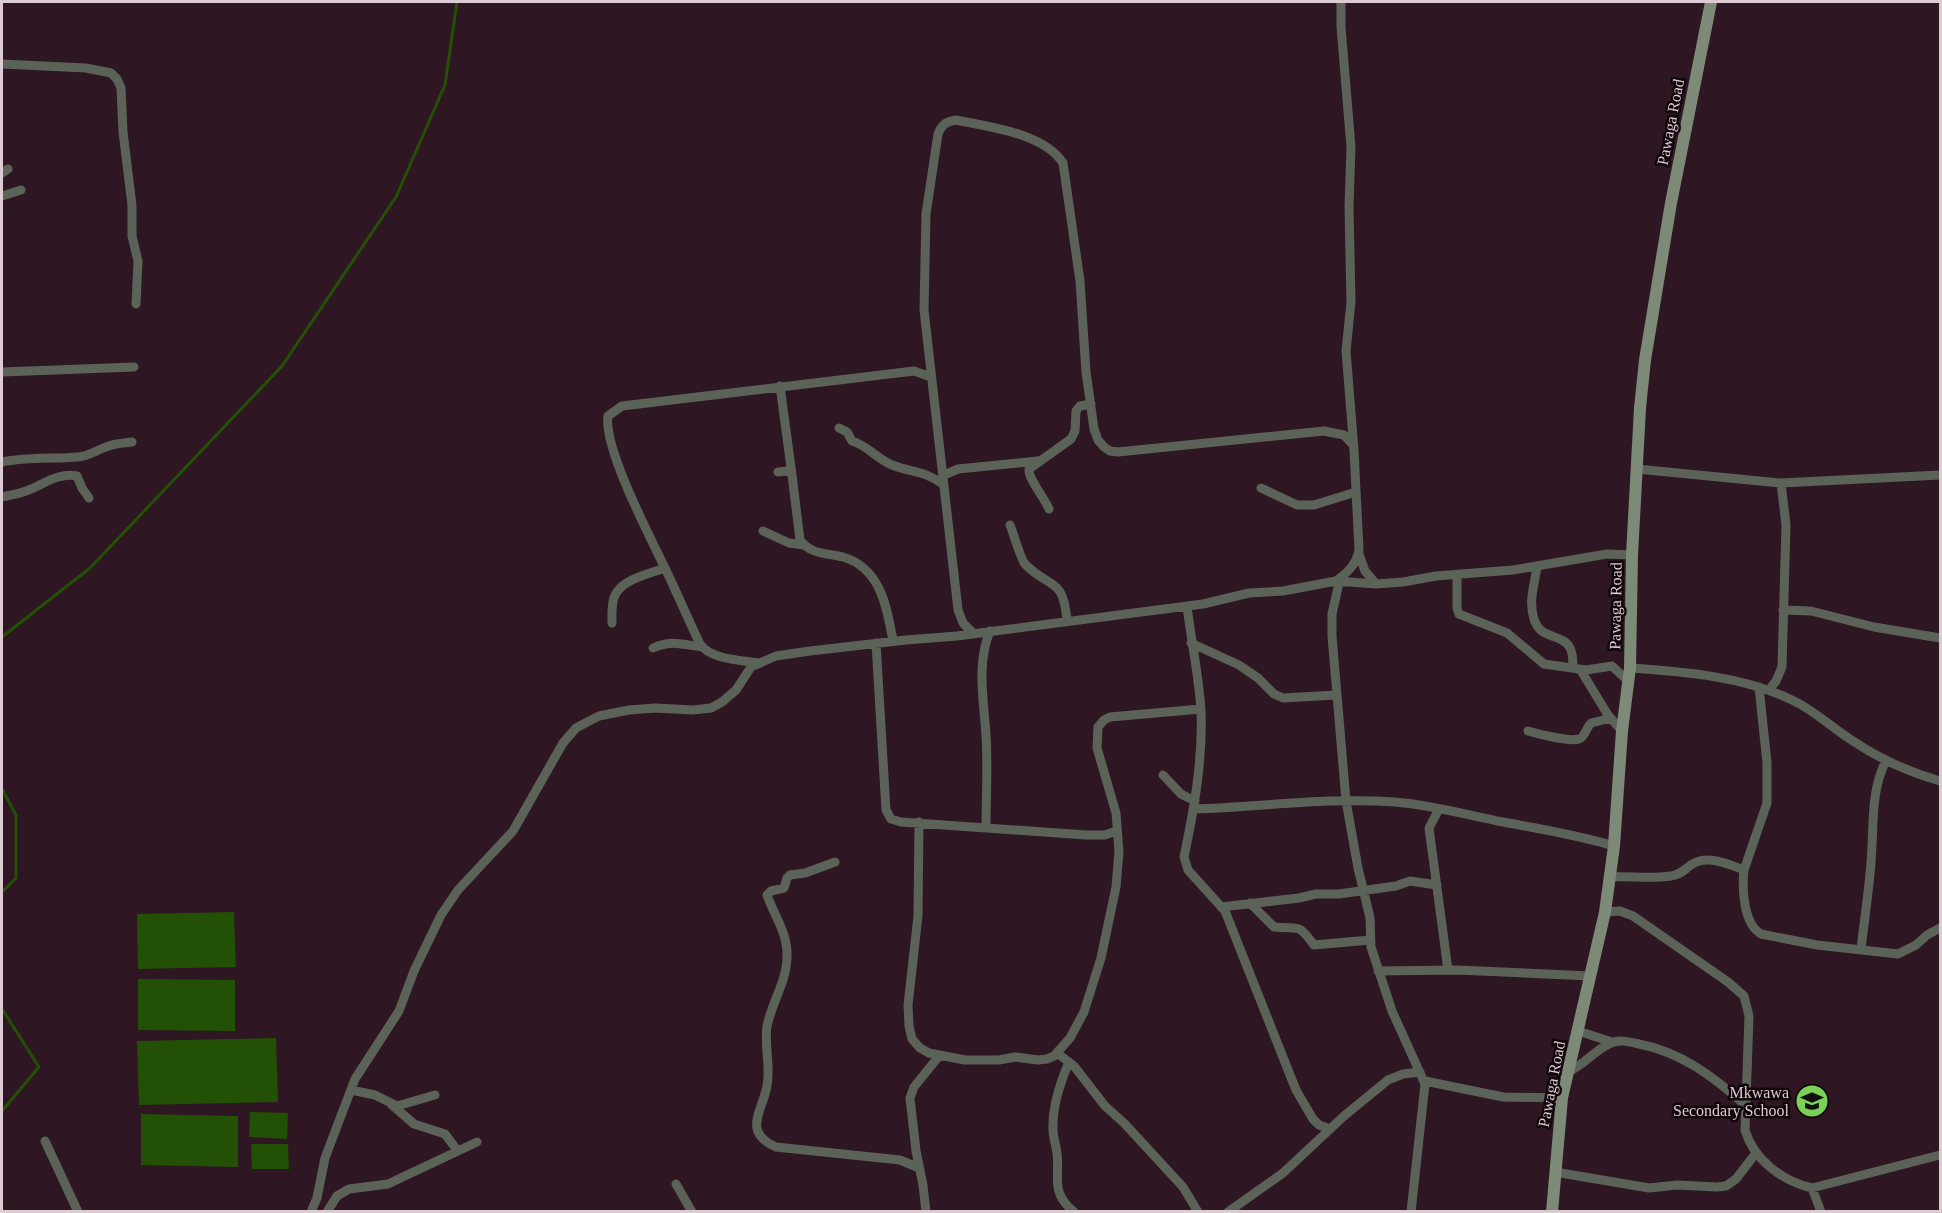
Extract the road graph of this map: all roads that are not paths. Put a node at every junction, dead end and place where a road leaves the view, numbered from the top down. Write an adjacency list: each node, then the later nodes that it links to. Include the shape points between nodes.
1 (1341, 2): 14 (street, via 1351,147 1351,302 1346,351)
2 (1711, 2): 17 (main road, Pawaga Road, via 1648,340)
3 (2, 64): 6 (street, via 86,68 111,73 117,79 121,88 132,236 138,261)
4 (21, 190): 5 (street)
5 (2, 196)
6 (136, 304)
7 (134, 367): 8 (street)
8 (2, 372)
9 (931, 377): 10 (street, via 914,371); 11 (street, via 924,310 926,214 938,134 947,121 956,120 1045,145 1063,163 1080,281); 21 (street)
10 (780, 386): 19 (street); 34 (street, via 622,406 608,416 611,444)
11 (1091, 404): 14 (street, via 1098,440 1110,451 1324,431 1344,435); 15 (street, via 1076,411 1071,439)
12 (838, 428): 21 (street, via 892,465)
13 (132, 442): 16 (street, via 78,457)
14 (1354, 446): 24 (street)
15 (1038, 461): 21 (street, via 958,469); 27 (street, via 1029,473)
16 (2, 462)
17 (1637, 470): 22 (street); 32 (main road, Pawaga Road)
18 (778, 472): 19 (street, via 788,471)
19 (792, 475): 30 (street, via 797,531)
20 (1941, 475): 22 (street)
21 (944, 480): 43 (street, via 958,610 963,623)
22 (1781, 483): 39 (street, via 1786,525)
23 (1261, 488): 24 (street, via 1297,505 1314,505)
24 (1356, 492): 31 (street)
25 (2, 497): 26 (street, via 70,475 77,476)
26 (89, 498)
27 (1049, 509)
28 (1010, 525): 40 (street, via 1024,564 1064,596)
29 (763, 531): 30 (street)
30 (804, 545): 45 (street, via 821,554 843,557 864,570 880,588)
31 (1359, 554): 36 (street); 37 (street, via 1365,571)
32 (1632, 555): 33 (street, via 1606,554); 52 (main road, Pawaga Road)
33 (1537, 566): 35 (street); 51 (street, via 1532,592 1534,619 1544,634 1570,647)
34 (664, 568): 41 (street, via 620,588 614,596); 48 (street)
35 (1457, 575): 37 (street); 51 (street, via 1459,614 1508,633 1544,664)
36 (1337, 582): 37 (street); 38 (street, via 1249,593); 55 (street, via 1332,620)
37 (1376, 584)
38 (1187, 606): 40 (street); 47 (street)
39 (1783, 610): 44 (street, via 1811,611); 54 (street, via 1782,667 1776,681)
40 (1067, 621): 42 (street)
41 (612, 623)
42 (990, 631): 43 (street); 67 (street, via 982,663)
43 (974, 634): 45 (street)
44 (1941, 638)
45 (893, 641): 46 (street)
46 (876, 643): 50 (street, via 776,657); 66 (street, via 887,813 896,821)
47 (1191, 643): 55 (street, via 1239,665 1283,698); 56 (street)
48 (703, 647): 49 (street, via 667,642); 50 (street, via 711,654)
49 (653, 648)
50 (759, 663): 91 (street, via 751,667 730,696 711,708 629,710 599,716 576,728 563,743 513,831 448,903 423,950 399,1011)
51 (1576, 668): 53 (street, via 1612,666); 57 (street)
52 (1630, 668): 53 (main road, Pawaga Road); 54 (street, via 1712,676)
53 (1628, 681): 58 (main road, Pawaga Road)
54 (1764, 689): 60 (street, via 1808,708); 71 (street, via 1767,802)
55 (1336, 695): 63 (street)
56 (1201, 709): 64 (street, via 1202,743); 68 (street, via 1110,717 1098,727 1097,748 1116,813)
57 (1611, 718): 58 (street); 59 (street, via 1591,723 1576,740)
58 (1622, 731): 69 (main road, Pawaga Road)
59 (1528, 732)
60 (1886, 761): 62 (street); 80 (street, via 1876,792)
61 (1163, 775): 64 (street)
62 (1941, 781)
63 (1346, 801): 64 (street); 65 (street); 74 (street)
64 (1195, 805): 76 (street, via 1185,864)
65 (1439, 808): 69 (street); 73 (street, via 1429,828)
66 (919, 822): 67 (street); 87 (street, via 918,916 909,1026 912,1039 920,1048)
67 (986, 828): 68 (street, via 1097,835)
68 (1116, 831): 86 (street, via 1116,887 1096,975 1078,1025)
69 (1614, 846): 72 (main road, Pawaga Road)
70 (835, 862): 102 (street, via 790,875 784,888 767,895 788,953 767,1028 769,1073 758,1112 758,1133 776,1147 893,1159)
71 (1744, 870): 72 (street, via 1704,860 1672,876); 80 (street, via 1744,899 1756,931)
72 (1610, 877): 77 (main road, Pawaga Road)
73 (1437, 885): 74 (street, via 1410,881); 81 (street)
74 (1362, 890): 75 (street); 79 (street, via 1370,918)
75 (1250, 903): 76 (street); 79 (street, via 1274,927 1299,928 1314,945)
76 (1221, 907): 96 (street, via 1296,1090 1313,1119)
77 (1605, 912): 83 (main road, Pawaga Road); 95 (street, via 1620,911 1633,916 1744,996 1749,1016)
78 (1941, 927): 80 (street, via 1898,954)
79 (1370, 939): 82 (street)
80 (1861, 950)
81 (1448, 970): 82 (street); 83 (street)
82 (1378, 971): 90 (street)
83 (1590, 976): 84 (main road, Pawaga Road)
84 (1578, 1030): 85 (street); 89 (main road, Pawaga Road)
85 (1612, 1042): 89 (street); 95 (street, via 1673,1053)
86 (1057, 1053): 87 (street, via 1038,1060); 88 (street)
87 (939, 1056): 102 (street, via 910,1098)
88 (1069, 1062): 111 (street, via 1060,1081 1053,1131 1057,1191); 112 (street, via 1105,1106 1184,1187)
89 (1570, 1071): 93 (main road, Pawaga Road)
90 (1422, 1076): 93 (street, via 1503,1096); 96 (street, via 1403,1074 1388,1080); 114 (street, via 1425,1095)
91 (351, 1090): 94 (street, via 375,1095); 107 (street, via 325,1158)
92 (435, 1095): 94 (street, via 403,1105)
93 (1562, 1098): 103 (main road, Pawaga Road)
94 (391, 1104): 99 (street, via 414,1124 445,1134)
95 (1745, 1105): 100 (street, via 1745,1130)
96 (1330, 1129): 113 (street, via 1283,1173)
97 (45, 1141): 106 (street)
98 (477, 1142): 99 (street)
99 (457, 1150): 108 (street, via 388,1184 348,1189 337,1196)
100 (1756, 1153): 103 (street, via 1736,1179 1718,1187 1649,1188); 105 (street, via 1780,1174)
101 (1941, 1155): 105 (street)
102 (919, 1168): 110 (street)
103 (1555, 1172): 115 (main road, Pawaga Road)
104 (676, 1184): 109 (street)
105 (1812, 1188): 116 (street)
106 (78, 1212)
107 (311, 1212)
108 (327, 1212)
109 (692, 1212)
110 (926, 1212)
111 (1074, 1212)
112 (1198, 1212)
113 (1228, 1212)
114 (1411, 1212)
115 (1552, 1212)
116 (1821, 1212)

